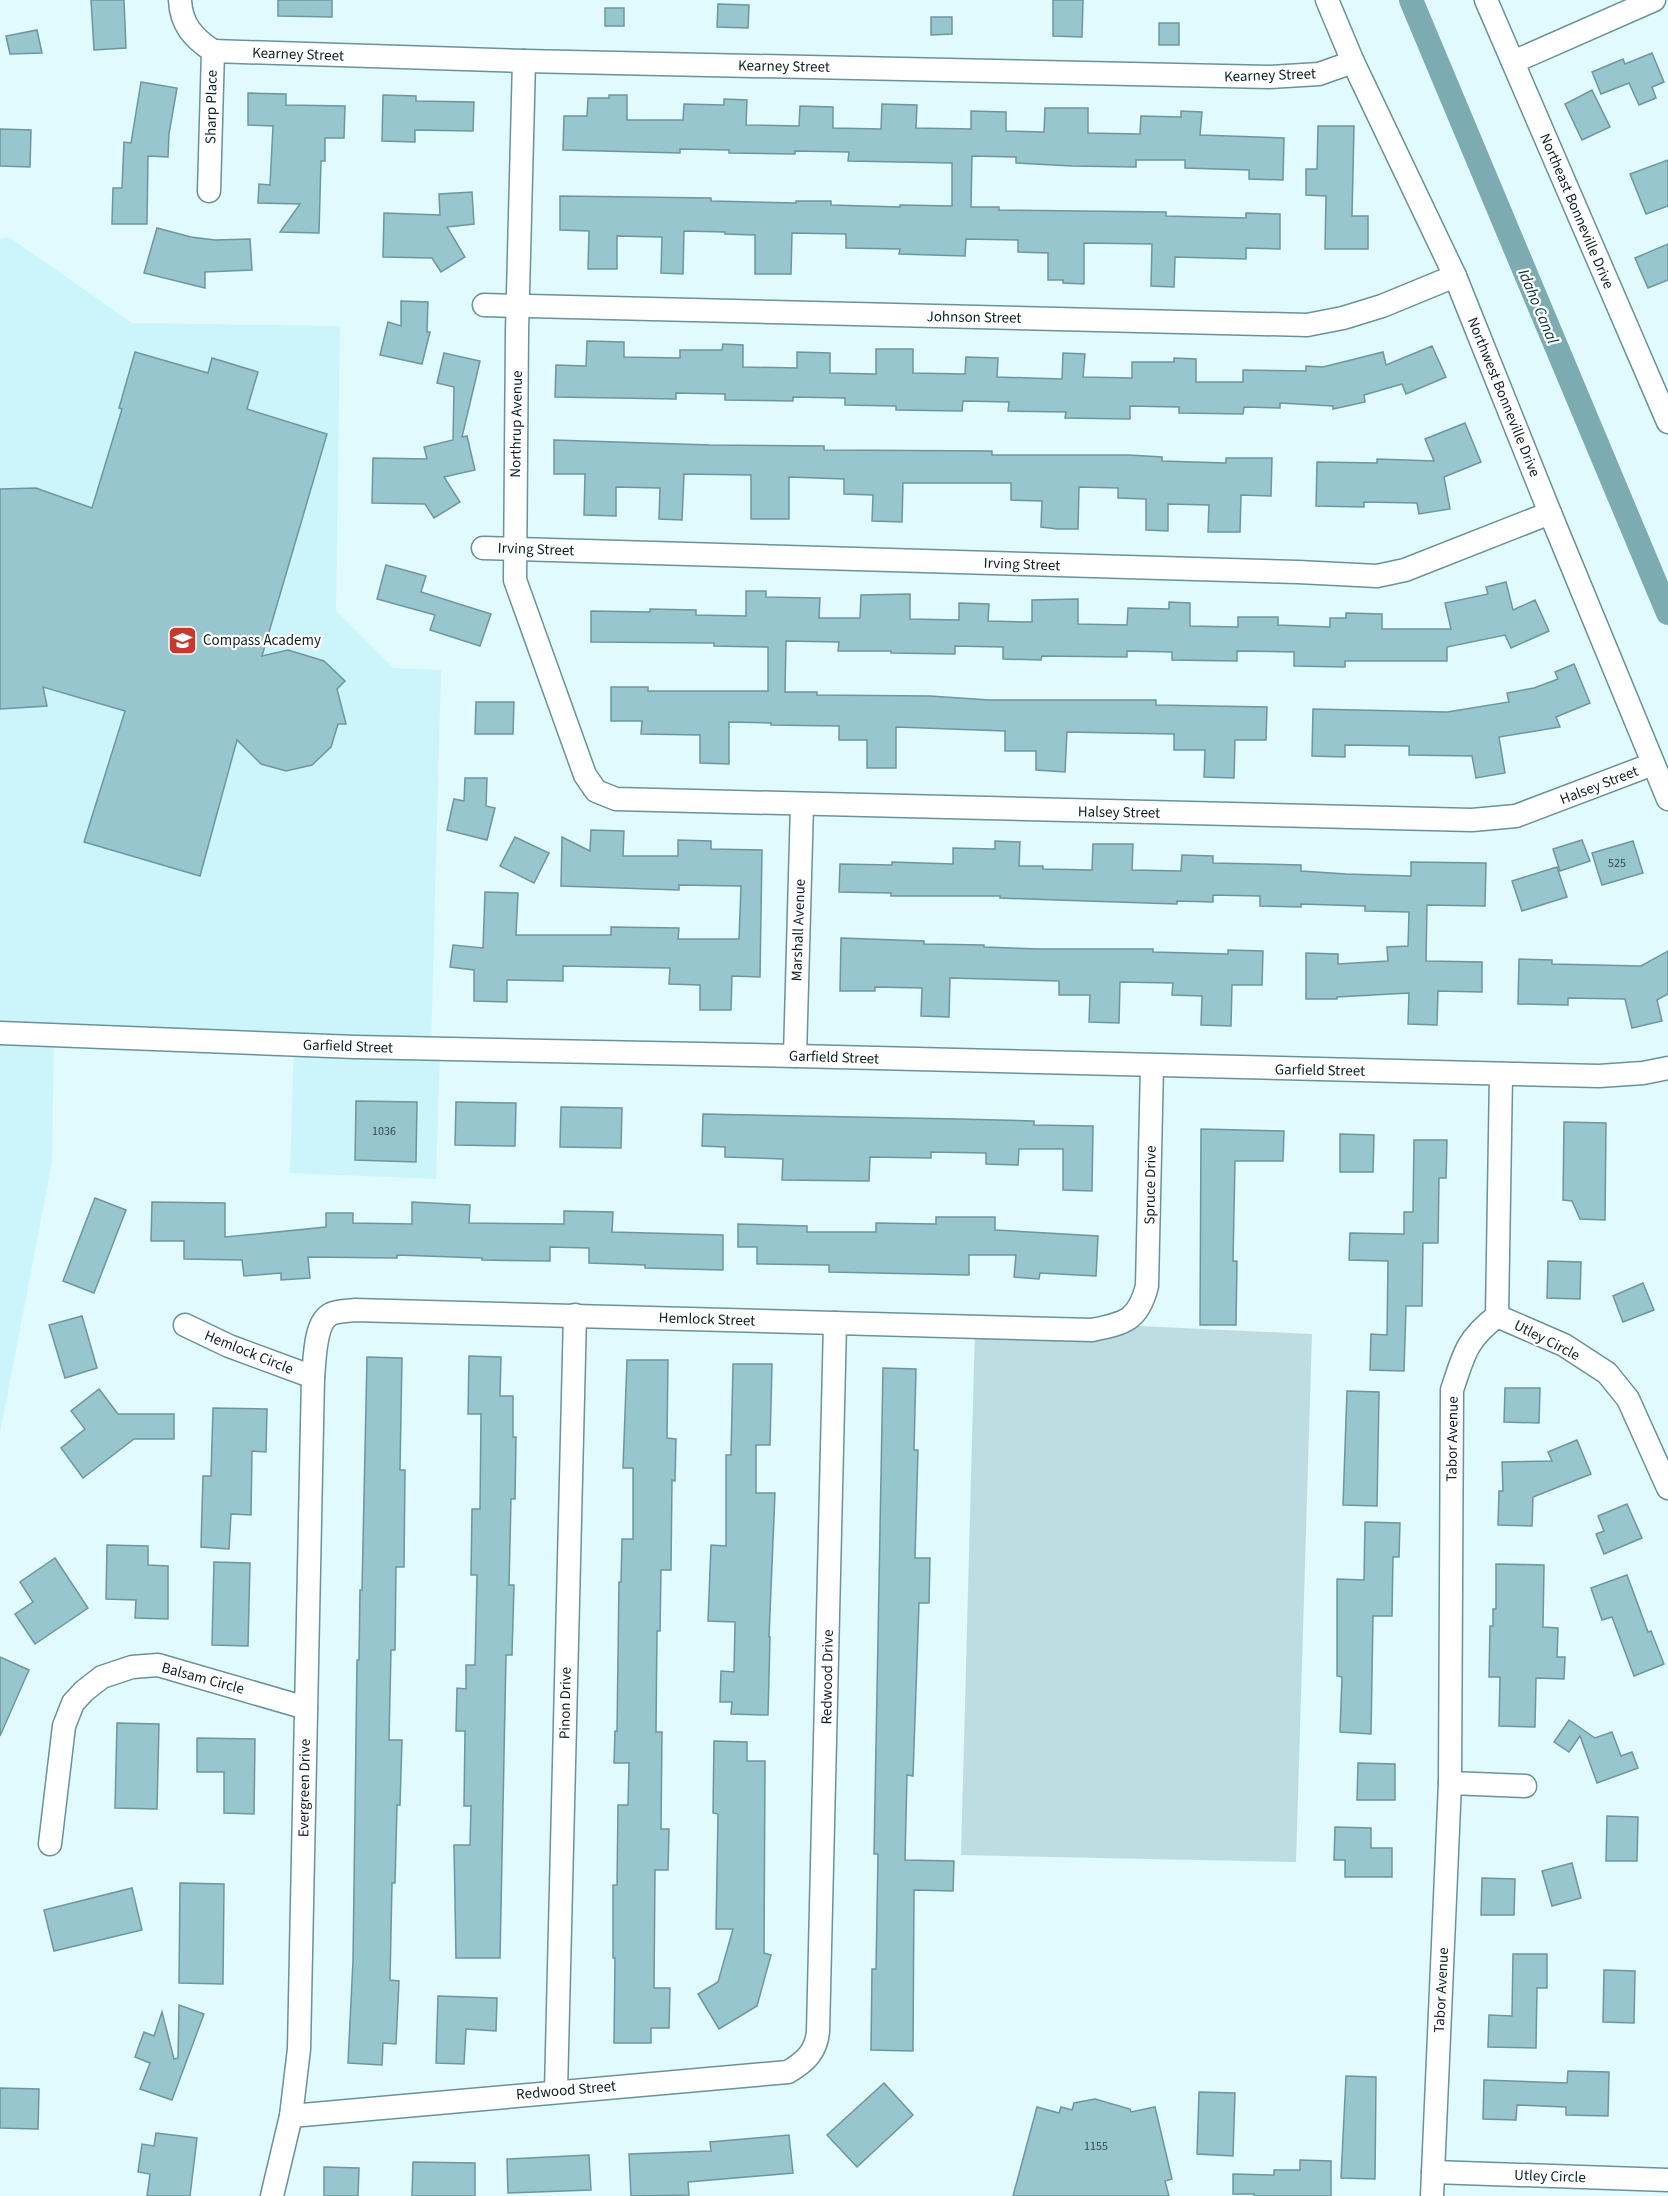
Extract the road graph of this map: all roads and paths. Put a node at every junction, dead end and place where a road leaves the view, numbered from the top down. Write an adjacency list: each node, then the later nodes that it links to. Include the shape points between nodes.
1 (180, 0): 5 (street, Sharp Place, via 181,14 196,39)
2 (1327, 0): 7 (street, Northwest Bonneville Drive)
3 (1486, 0): 8 (street, Northeast Bonneville Drive)
4 (1654, 0): 8 (street)
5 (213, 51): 6 (street, Kearney Street); 9 (street, Sharp Place)
6 (524, 61): 7 (street, Kearney Street, via 1269,77 1319,75); 12 (street, Northrup Avenue)
7 (1353, 62): 10 (street, Northwest Bonneville Drive)
8 (1514, 62): 13 (street, Northeast Bonneville Drive)
9 (209, 191)
10 (1455, 276): 12 (street, Johnson Street, via 1382,306 1307,325); 14 (street, Northwest Bonneville Drive)
11 (484, 305): 12 (street, Johnson Street)
12 (517, 306): 16 (street, Northrup Avenue)
13 (1668, 422)
14 (1550, 513): 16 (street, Irving Street, via 1405,570 1377,576); 17 (street, Northwest Bonneville Drive)
15 (483, 548): 16 (street, Irving Street)
16 (514, 548): 18 (street, Northrup Avenue, via 515,580)
17 (1653, 764): 19 (street, Northwest Bonneville Drive); 20 (street, Halsey Street, via 1516,816 1472,820)
18 (585, 775): 20 (street, Halsey Street, via 596,791 616,799)
19 (1668, 800)
20 (802, 804): 22 (street, Marshall Avenue)
21 (0, 1033): 22 (street, Garfield Street, via 356,1047)
22 (795, 1056): 23 (street, Garfield Street)
23 (1152, 1066): 25 (street, Garfield Street); 26 (street, Spruce Drive, via 1147,1286)
24 (1668, 1068): 25 (street, Garfield Street, via 1599,1076)
25 (1501, 1074): 28 (street)
26 (1142, 1304): 29 (street, Hemlock Street, via 1132,1317 1118,1325 1092,1330)
27 (575, 1315): 29 (street, Hemlock Street); 31 (street, Hemlock Street, via 354,1310 330,1314 318,1331); 38 (street, Pinon Drive)
28 (1497, 1316): 32 (street, Utley Circle, via 1564,1345 1606,1373 1628,1400); 34 (street, Tabor Avenue, via 1479,1330 1465,1349 1452,1390)
29 (835, 1323): 37 (street, Redwood Drive)
30 (185, 1325): 31 (street, Hemlock Circle)
31 (313, 1377): 33 (street, Evergreen Drive)
32 (1668, 1488)
33 (306, 1708): 36 (street, Balsam Circle, via 158,1665 132,1667 102,1677 72,1703 64,1725); 39 (street, Evergreen Drive, via 298,2049)
34 (1450, 1783): 35 (street); 40 (street, Tabor Avenue)
35 (1525, 1786)
36 (50, 1844)
37 (819, 2032): 38 (street, Redwood Street, via 812,2052 788,2072)
38 (556, 2091): 39 (street, Redwood Street)
39 (291, 2116): 42 (street, Evergreen Drive)
40 (1432, 2172): 41 (street, Utley Circle); 43 (street, Tabor Avenue)
41 (1668, 2180)
42 (272, 2196)
43 (1432, 2196)

